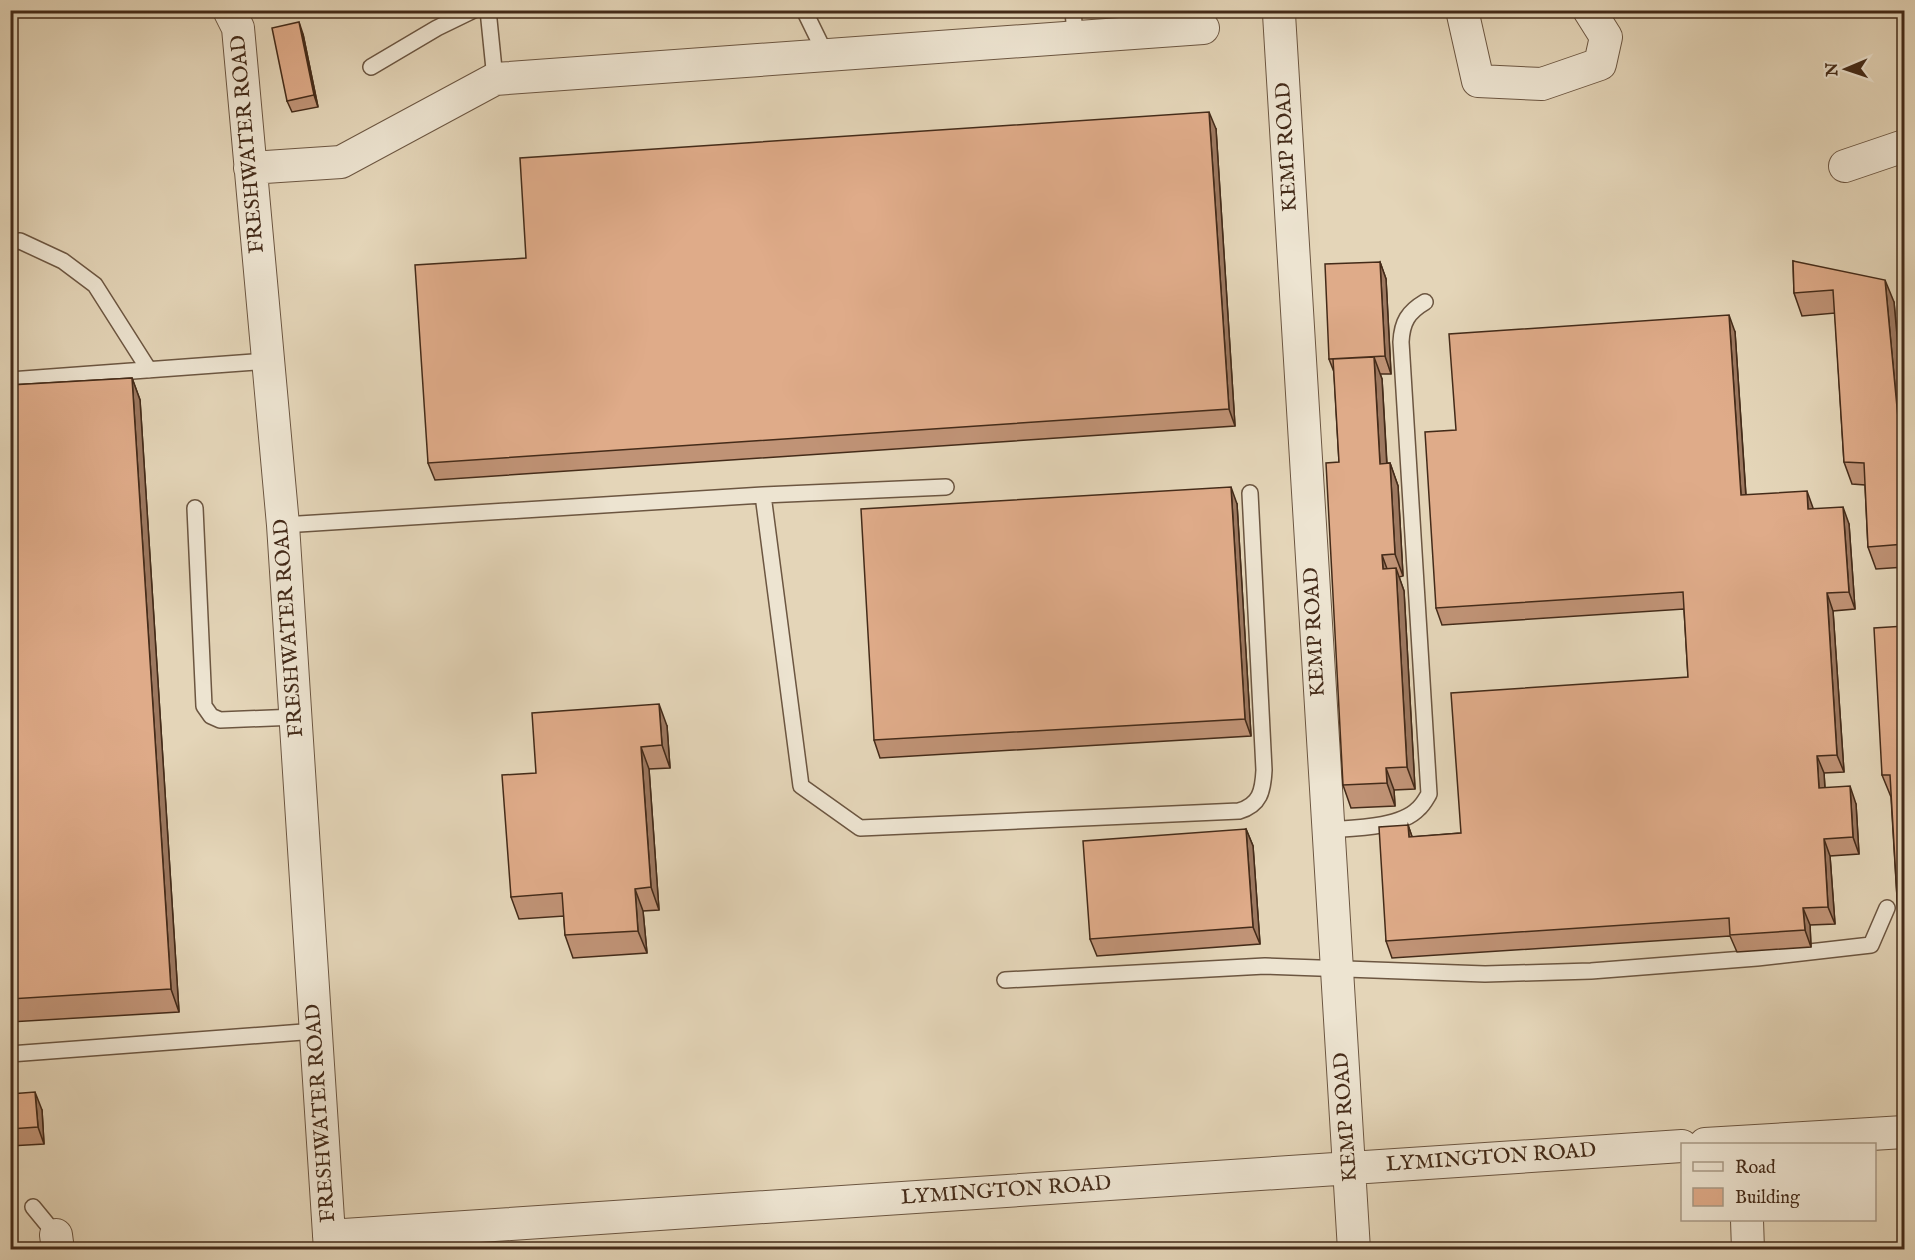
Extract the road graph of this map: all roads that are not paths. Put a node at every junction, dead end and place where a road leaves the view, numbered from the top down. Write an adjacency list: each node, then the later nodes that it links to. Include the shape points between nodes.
1 (229, 10): 15 (street, FRESHWATER ROAD, via 238,28)
2 (474, 10): 11 (lane)
3 (488, 10): 12 (lane)
4 (804, 10): 10 (lane)
5 (1462, 10): 6 (street, via 1478,81 1542,84 1600,64 1606,37)
6 (1589, 10)
7 (1279, 14): 27 (street, KEMP ROAD)
8 (1074, 23): 9 (street); 10 (street)
9 (1203, 28)
10 (826, 55): 12 (street)
11 (371, 68)
12 (495, 79): 15 (street, via 341,162)
13 (1905, 146): 14 (street)
14 (1845, 166)
15 (250, 168): 18 (street, FRESHWATER ROAD)
16 (10, 242): 19 (lane, via 20,241 63,261 95,285)
17 (1425, 302): 27 (lane, via 1405,319 1401,342 1430,794 1418,811 1402,819)
18 (267, 361): 19 (lane); 25 (street, FRESHWATER ROAD)
19 (149, 370): 20 (lane)
20 (10, 380)
21 (946, 487): 23 (lane)
22 (1250, 493): 23 (lane, via 1264,770 1259,799 1251,808 860,828 801,786)
23 (763, 495): 25 (lane)
24 (195, 508): 26 (lane, via 204,706 220,720)
25 (283, 525): 26 (street, FRESHWATER ROAD)
26 (296, 717): 31 (street, FRESHWATER ROAD)
27 (1327, 830): 29 (street, KEMP ROAD)
28 (1887, 909): 29 (lane, via 1871,945 1756,958 1591,971 1485,974)
29 (1336, 970): 30 (lane, via 1265,966); 36 (street, KEMP ROAD)
30 (1005, 980)
31 (316, 1032): 32 (lane); 40 (street, FRESHWATER ROAD)
32 (10, 1054)
33 (1905, 1132): 34 (street)
34 (1756, 1143)
35 (1681, 1146): 36 (street, LYMINGTON ROAD)
36 (1349, 1167): 40 (street, LYMINGTON ROAD); 41 (street, KEMP ROAD)
37 (33, 1207): 39 (lane)
38 (1747, 1221): 42 (street)
39 (57, 1242)
40 (330, 1243)
41 (1354, 1250)
42 (1748, 1250)

